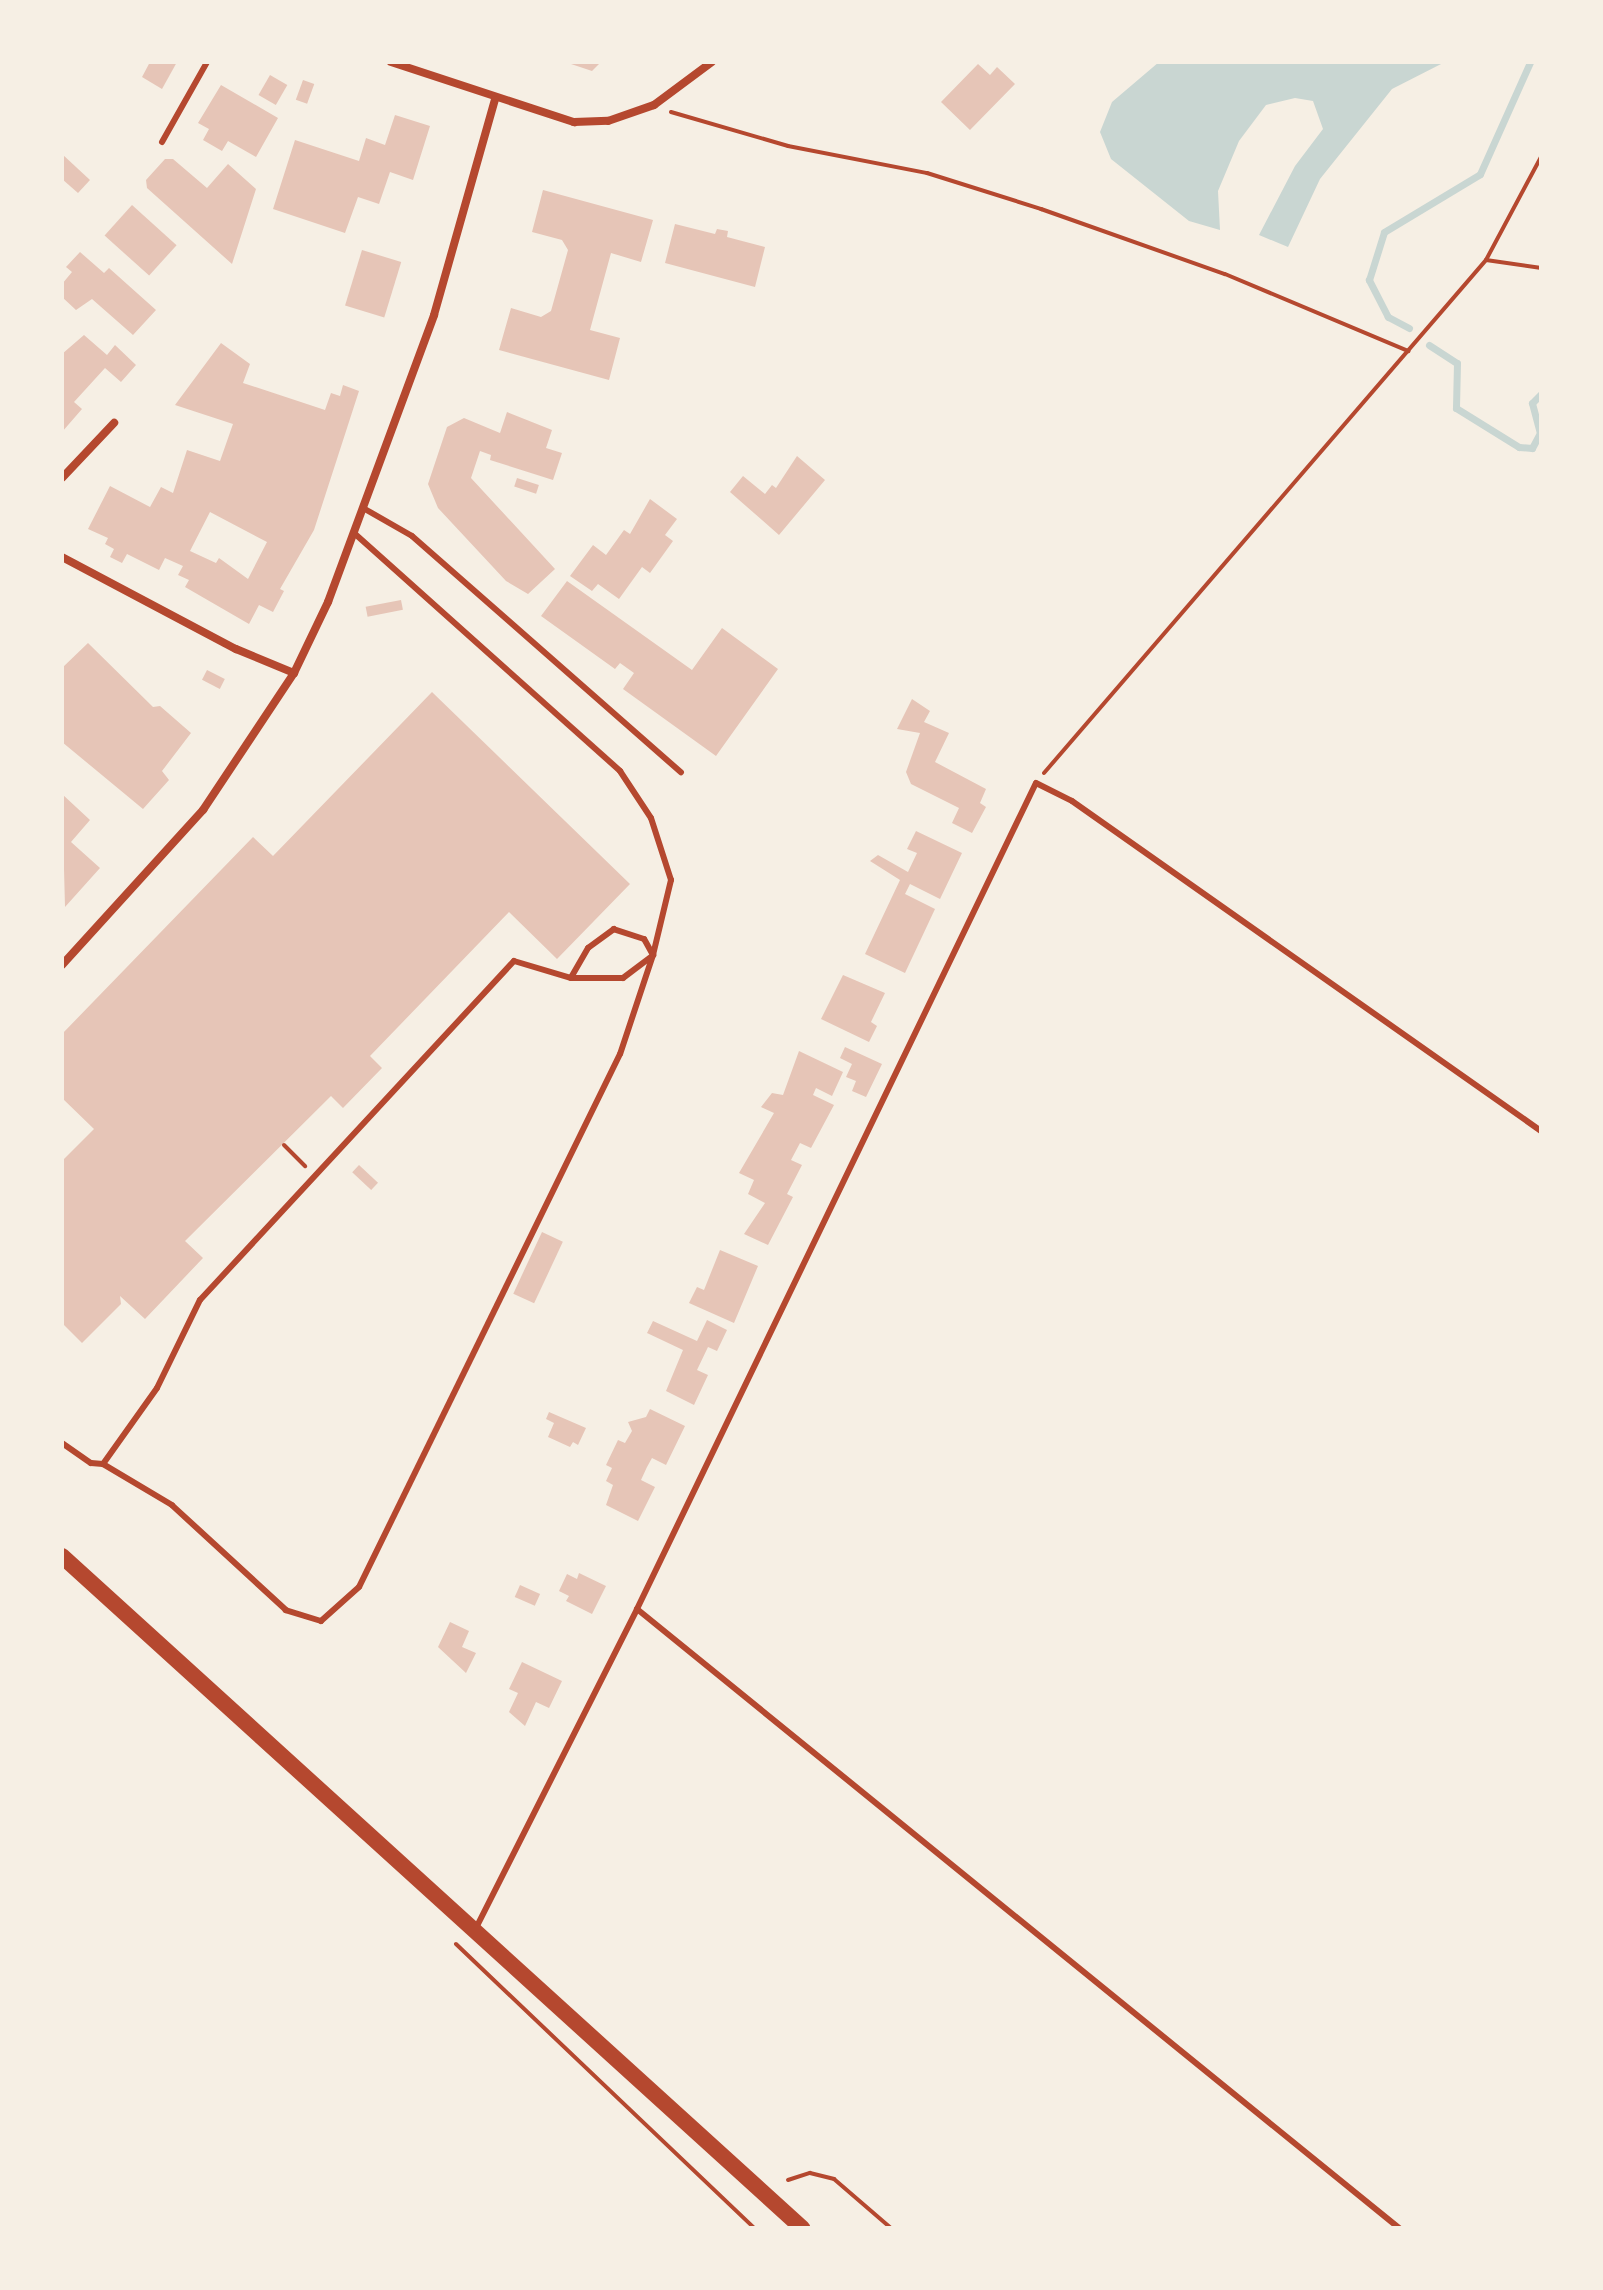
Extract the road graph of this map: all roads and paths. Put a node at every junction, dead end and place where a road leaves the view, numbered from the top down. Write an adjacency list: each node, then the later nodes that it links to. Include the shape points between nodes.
1 (207, 62): 6 (lane)
2 (391, 62): 4 (street)
3 (712, 62): 5 (street)
4 (495, 100): 5 (street, via 574,122 608,121); 13 (street, via 434,315)
5 (654, 105): 10 (path, via 690,121 788,146 927,173 1225,274)
6 (162, 142)
7 (1541, 157): 8 (path)
8 (1486, 260): 9 (path); 10 (path)
9 (1541, 268)
10 (1408, 351): 18 (path)
11 (114, 423): 12 (street)
12 (62, 478)
13 (363, 508): 14 (street); 17 (lane, via 412,536)
14 (354, 533): 16 (street); 19 (lane, via 620,771 651,818 671,880)
15 (62, 557): 16 (street, via 236,649)
16 (294, 673): 20 (street, via 266,723 203,810)
17 (681, 772)
18 (1036, 783): 22 (lane, via 1072,801); 28 (lane)
19 (653, 955): 21 (lane, via 623,978); 21 (lane, via 644,939 614,929 588,948); 26 (lane, via 620,1054 359,1587 321,1621 286,1610 172,1505)
20 (62, 965)
21 (571, 978): 24 (lane, via 514,961)
22 (1541, 1131)
23 (284, 1145): 24 (path)
24 (315, 1176): 26 (lane, via 200,1300 157,1388)
25 (62, 1443): 26 (lane, via 91,1463)
26 (103, 1464)
27 (62, 1556): 29 (main road)
28 (637, 1609): 29 (lane); 35 (lane)
29 (475, 1930): 33 (main road)
30 (521, 2010): 32 (path)
31 (788, 2180): 34 (path, via 810,2173 834,2179)
32 (754, 2228)
33 (802, 2228)
34 (891, 2228)
35 (1399, 2228)

